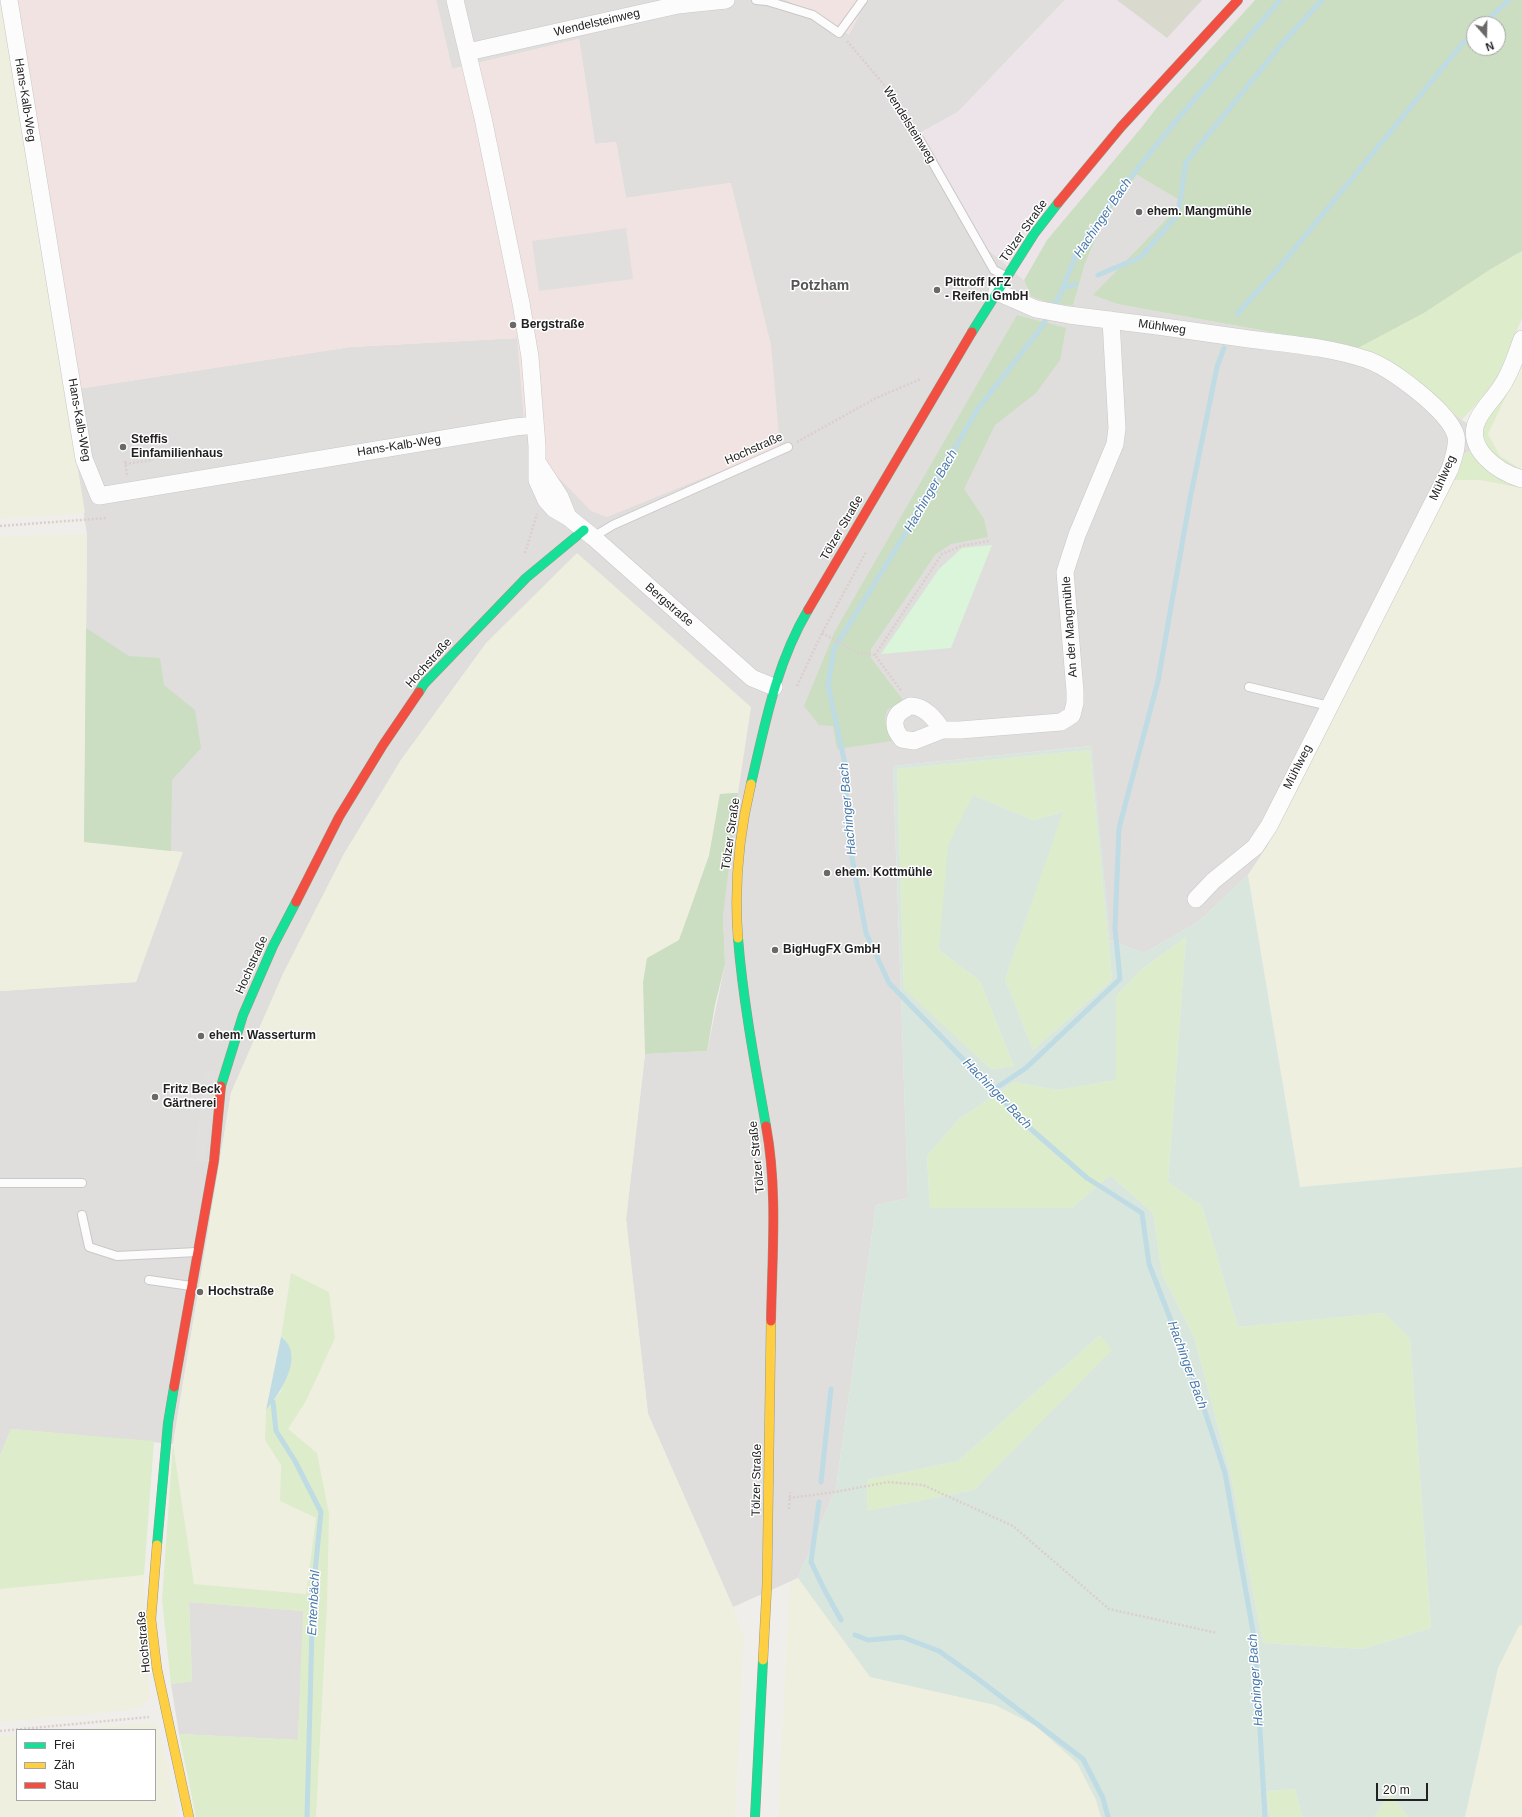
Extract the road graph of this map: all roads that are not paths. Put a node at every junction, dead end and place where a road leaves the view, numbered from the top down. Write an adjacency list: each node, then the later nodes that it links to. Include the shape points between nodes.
1 (9, 0): 14 (street, Hans-Kalb-Weg, via 84,459 99,496)
2 (455, 0): 8 (street, Bergstraße)
3 (726, 0): 8 (street, Wendelsteinweg, via 678,5)
4 (756, 0): 5 (lane)
5 (767, 0): 6 (lane, via 813,15 839,33)
6 (863, 0)
7 (1238, 0): 10 (main road, Tölzer Straße, via 1121,127 1065,194 1034,234)
8 (468, 52): 14 (street, Bergstraße, via 521,303 530,357)
9 (917, 135): 10 (lane, Wendelsteinweg, via 994,270)
10 (1007, 277): 11 (main road, Tölzer Straße)
11 (997, 292): 12 (street, Mühlweg, via 1036,309); 20 (main road, Tölzer Straße, via 802,620 785,655)
12 (1111, 320): 16 (street, Mühlweg, via 1322,348 1370,361 1396,375 1438,410 1452,426); 23 (street, An der Mangmühle, via 1117,428 1115,444 1077,535 1065,572 1075,691 1072,715 1061,722)
13 (1522, 339): 15 (street, via 1502,386 1484,407)
14 (535, 425): 19 (street, Bergstraße, via 537,480 546,500 554,509)
15 (1473, 434): 16 (lane); 18 (street, via 1478,447 1494,465 1513,477)
16 (1456, 438): 22 (street, Mühlweg, via 1450,469)
17 (788, 448): 19 (lane, Hochstraße, via 613,525)
18 (1522, 479)
19 (588, 533): 20 (street, Bergstraße, via 752,678); 28 (main road, Hochstraße, via 526,578 424,684 339,817 276,940 243,1015 221,1084 214,1161)
20 (774, 687): 32 (main road, Tölzer Straße, via 744,812 736,912 746,1021 771,1155 773,1192 767,1584)
21 (1249, 687): 22 (lane)
22 (1329, 706): 24 (street, Mühlweg, via 1269,826 1255,847 1213,881)
23 (942, 730): 23 (street, An der Mangmühle, via 936,720 918,708 910,706 895,717 894,728 902,740 914,741)
24 (1196, 899)
25 (0, 1183): 26 (lane)
26 (82, 1183)
27 (82, 1216): 28 (lane, via 89,1247 117,1256)
28 (198, 1252): 30 (main road, Hochstraße)
29 (149, 1280): 30 (lane)
30 (192, 1286): 31 (main road, Hochstraße, via 168,1423 151,1619 157,1669 185,1792)
31 (188, 1817)
32 (754, 1817)

